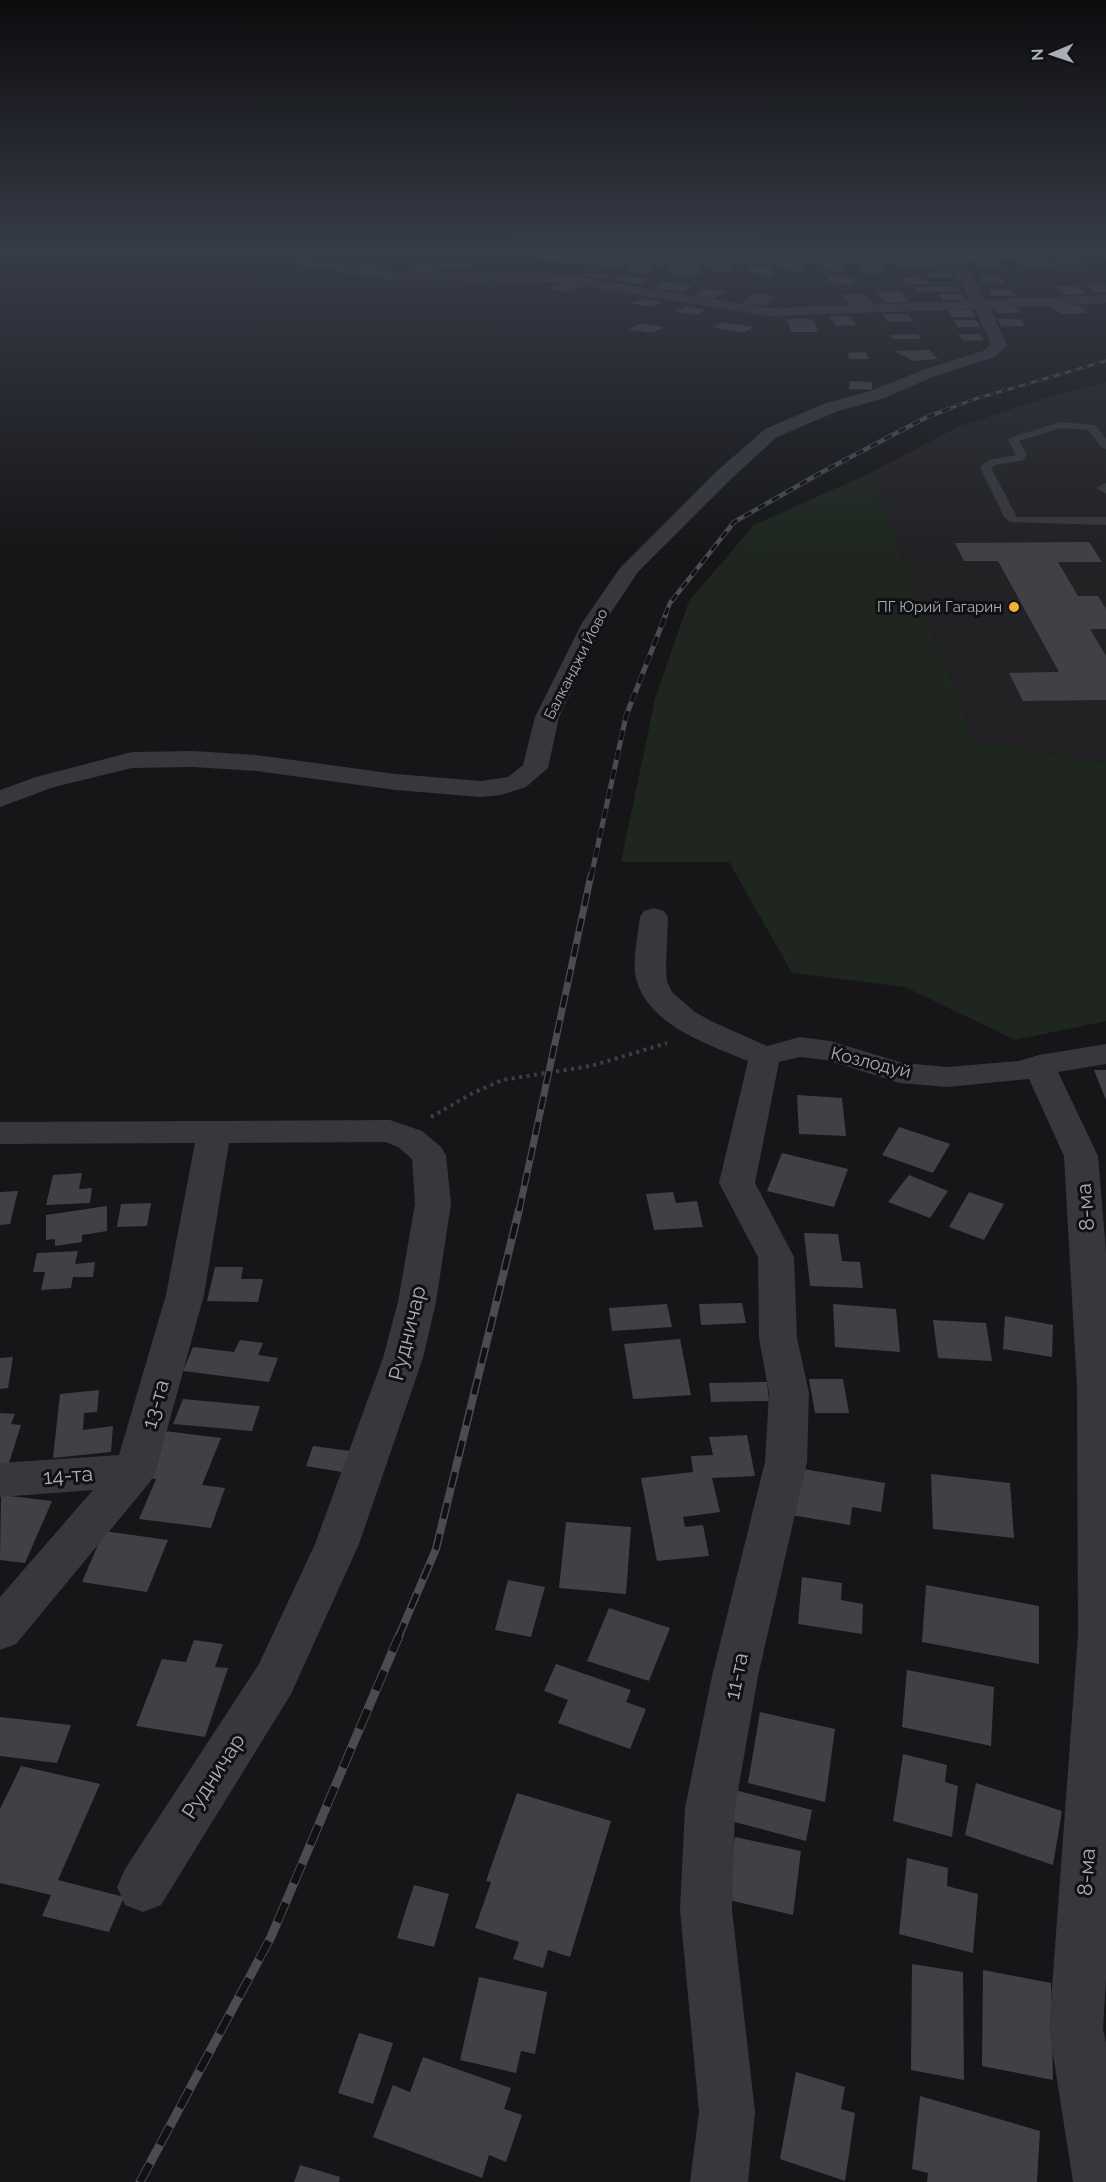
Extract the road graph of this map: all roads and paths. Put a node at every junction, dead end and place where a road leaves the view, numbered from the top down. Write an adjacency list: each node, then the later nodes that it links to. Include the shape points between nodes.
1 (993, 351): 6 (street, Балканджи Йово, via 876,395 832,407 771,433 724,475 630,568 593,623 547,717 535,768 517,782 481,789 256,763 132,760)
2 (1106, 446): 5 (lane, via 1091,427 1060,425 1012,440 1022,454 1020,458 985,467 1014,520)
3 (1106, 486): 4 (lane, via 1102,488)
4 (1106, 491)
5 (1106, 521)
6 (0, 798)
7 (654, 917): 8 (street, via 652,982 668,1007)
8 (714, 1035): 10 (street); 13 (path, via 651,1046 591,1066 502,1080 431,1117)
9 (1106, 1054): 11 (street, Козлодуй)
10 (765, 1056): 11 (street, Козлодуй, via 800,1047 830,1051 900,1073 947,1077 1023,1071); 20 (street, 11-та, via 737,1183 776,1257 778,1338 789,1393 786,1462 735,1676 710,1808 706,1910 727,2112)
11 (1039, 1065): 15 (street, 8-ма)
12 (214, 1131): 13 (street, Рудничар); 14 (street, Рудничар); 16 (street, 13-та, via 185,1295)
13 (390, 1131): 19 (street, Рудничар, via 410,1139 429,1155 433,1204 403,1359 337,1544 275,1679)
14 (0, 1133)
15 (1094, 1158): 21 (street, 8-ма, via 1101,1635 1076,2029)
16 (135, 1470): 17 (street, 14-та); 18 (street, 13-та)
17 (0, 1480)
18 (0, 1630)
19 (143, 1887)
20 (719, 2182)
21 (1102, 2182)

